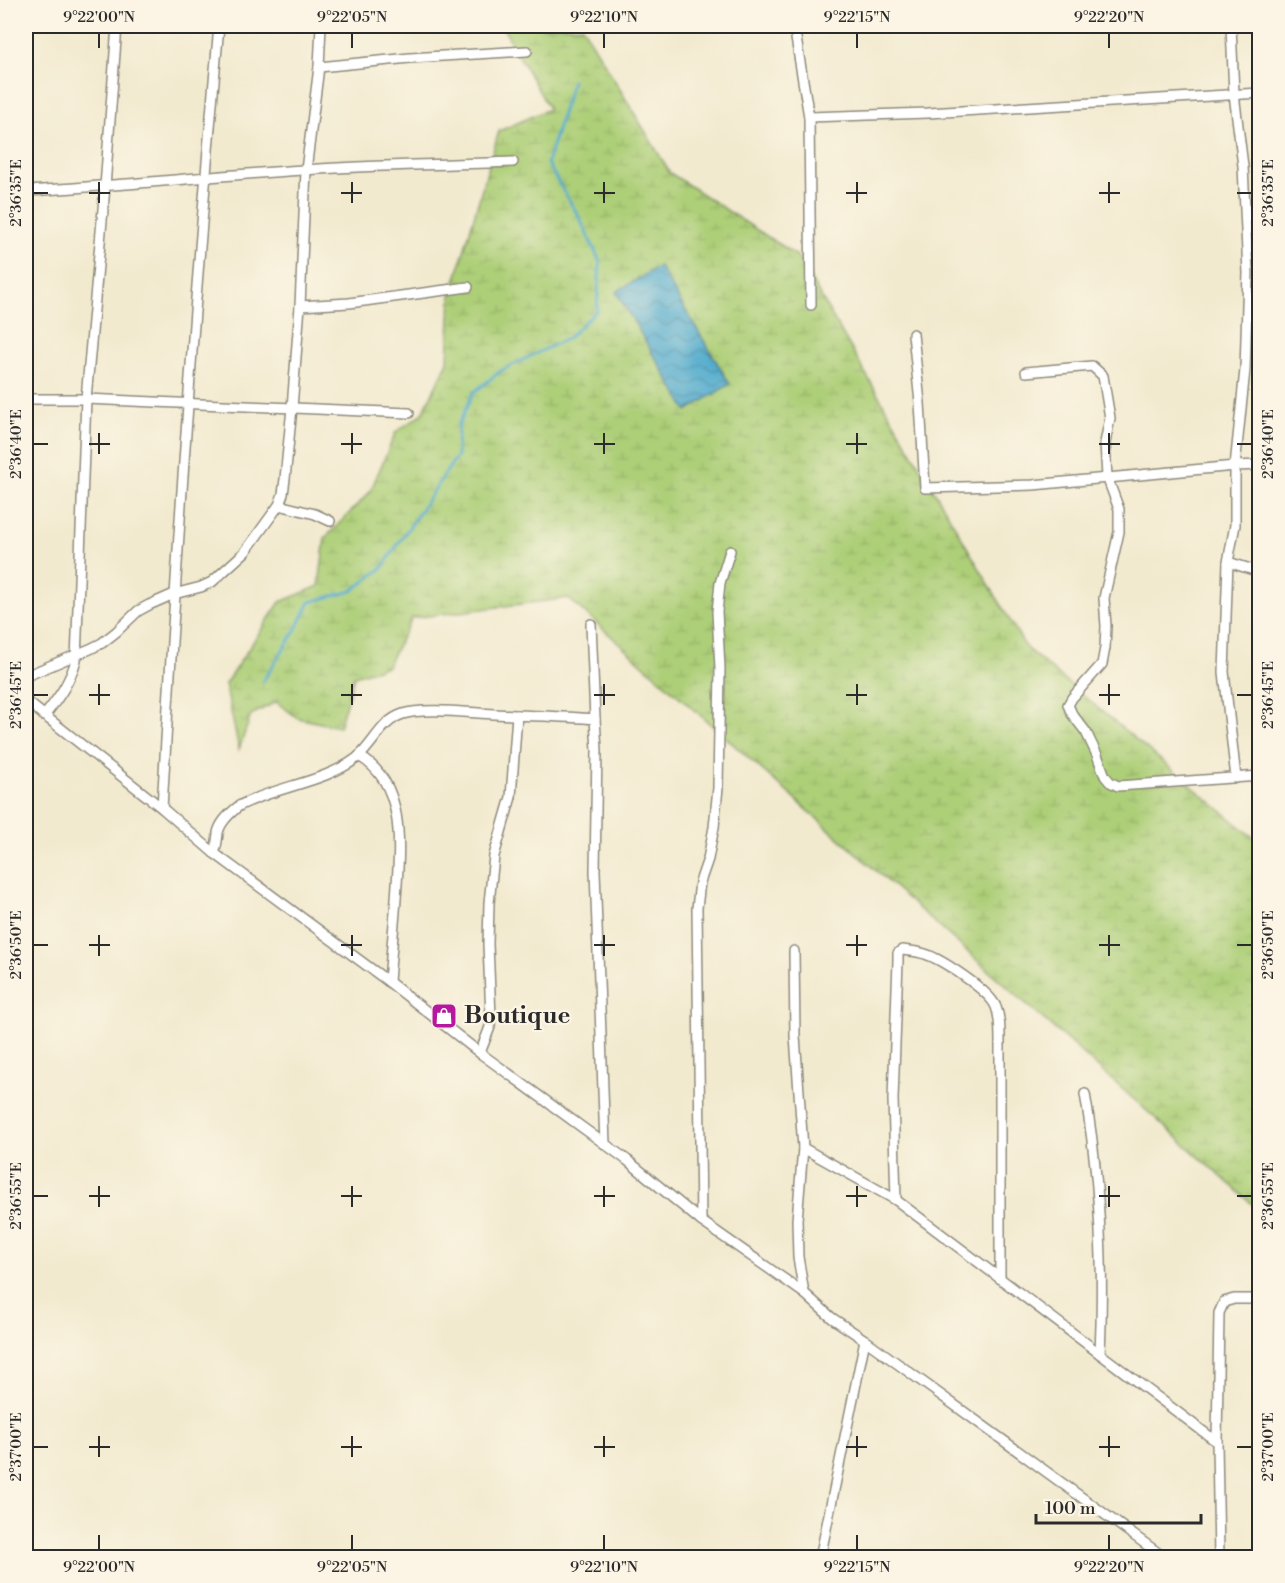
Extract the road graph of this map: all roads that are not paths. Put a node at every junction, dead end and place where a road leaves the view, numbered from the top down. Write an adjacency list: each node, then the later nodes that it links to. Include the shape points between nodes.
1 (117, 26): 14 (street)
2 (219, 26): 13 (street)
3 (321, 26): 7 (street)
4 (794, 26): 10 (street)
5 (1231, 26): 9 (street)
6 (527, 51): 7 (street)
7 (319, 67): 12 (street)
8 (1260, 93): 9 (street)
9 (1234, 94): 10 (street); 27 (street, via 1243,166 1248,273 1245,370)
10 (809, 117): 17 (street)
11 (513, 162): 12 (street)
12 (306, 170): 13 (street); 18 (street)
13 (205, 177): 14 (street); 23 (street)
14 (105, 187): 15 (street); 22 (street)
15 (26, 191)
16 (468, 287): 18 (street)
17 (811, 305)
18 (300, 306): 24 (street)
19 (913, 334): 28 (street, via 925,488 1033,485)
20 (1026, 372): 28 (street, via 1092,366 1103,376 1110,418 1105,443)
21 (26, 399): 22 (street)
22 (86, 399): 23 (street); 36 (street)
23 (188, 404): 24 (street); 34 (street)
24 (292, 408): 25 (street); 29 (street)
25 (409, 413)
26 (1260, 465): 27 (street)
27 (1235, 466): 28 (street); 32 (street, via 1235,525)
28 (1107, 477): 44 (street, via 1119,509 1119,532 1104,598 1105,648 1102,664 1068,705 1086,732 1105,776 1118,786)
29 (279, 505): 30 (street); 34 (street, via 245,552 212,582)
30 (330, 521)
31 (729, 551): 54 (street, via 717,612 718,788 697,909)
32 (1228, 562): 33 (street); 44 (street, via 1224,672)
33 (1260, 572)
34 (174, 594): 36 (street, via 138,610 116,632); 45 (street)
35 (591, 624): 41 (street)
36 (76, 655): 37 (street); 40 (street, via 68,682)
37 (26, 676)
38 (26, 701): 40 (street)
39 (517, 715): 41 (street); 42 (street, via 449,711 402,714 388,723); 49 (street, via 511,797 494,856 488,944 491,1017)
40 (44, 716): 45 (street)
41 (595, 719): 51 (street, via 595,880)
42 (359, 756): 46 (street, via 329,773 233,810 220,827); 48 (street, via 382,777 396,810 398,867)
43 (1260, 776): 44 (street)
44 (1236, 778)
45 (162, 808): 46 (street)
46 (214, 853): 48 (street)
47 (794, 951): 52 (street)
48 (389, 982): 49 (street)
49 (480, 1053): 51 (street)
50 (1085, 1094): 59 (street, via 1100,1223)
51 (605, 1144): 54 (street)
52 (803, 1148): 53 (street); 56 (street, via 797,1220)
53 (896, 1200): 55 (street); 55 (street, via 893,1099 898,953 902,950 926,954 963,976 995,1004 999,1017)
54 (701, 1221): 56 (street)
55 (1000, 1278): 59 (street)
56 (804, 1293): 58 (street, via 831,1318)
57 (1260, 1299): 60 (street, via 1224,1302 1219,1313)
58 (865, 1340): 61 (street); 62 (street)
59 (1100, 1354): 60 (street)
60 (1217, 1442): 63 (street)
61 (820, 1557)
62 (1165, 1557)
63 (1219, 1557)

